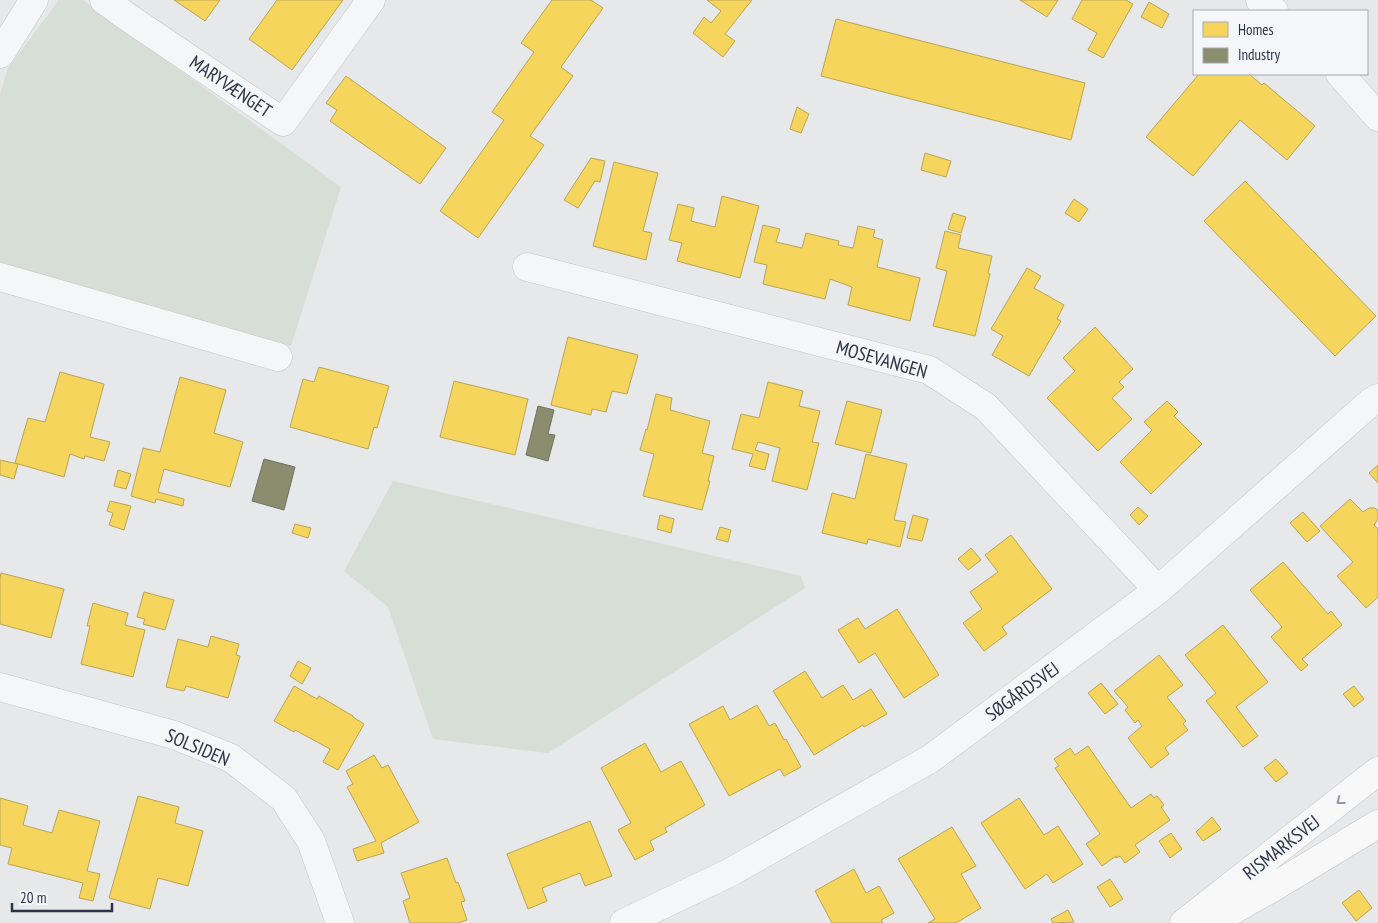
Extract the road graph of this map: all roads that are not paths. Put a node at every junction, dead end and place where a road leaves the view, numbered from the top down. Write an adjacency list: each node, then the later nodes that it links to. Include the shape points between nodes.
1 (34, 0): 6 (street)
2 (104, 0): 3 (street, MARYVÆNGET, via 284,122)
3 (371, 0)
4 (1260, 0): 5 (street)
5 (1273, 10)
6 (0, 54)
7 (1341, 75): 10 (street)
8 (1356, 75): 9 (street)
9 (1378, 91)
10 (1378, 117)
11 (527, 267): 15 (street, MOSEVANGEN, via 929,370 986,407)
12 (0, 277): 13 (street)
13 (278, 357)
14 (1378, 398): 15 (street, SØGÅRDSVEJ)
15 (1158, 590): 23 (street, SØGÅRDSVEJ, via 930,759 729,873)
16 (0, 687): 22 (street, SOLSIDEN, via 174,735 231,758 284,799 311,841)
17 (1378, 771): 24 (main road, RISMARKSVEJ, one-way to 24)
18 (1378, 805): 21 (main road)
19 (1378, 824): 21 (main road, RISMARKSVEJ)
20 (1378, 842): 21 (main road)
21 (1272, 888): 25 (main road, RISMARKSVEJ)
22 (340, 923)
23 (624, 923)
24 (1184, 923)
25 (1210, 923)

